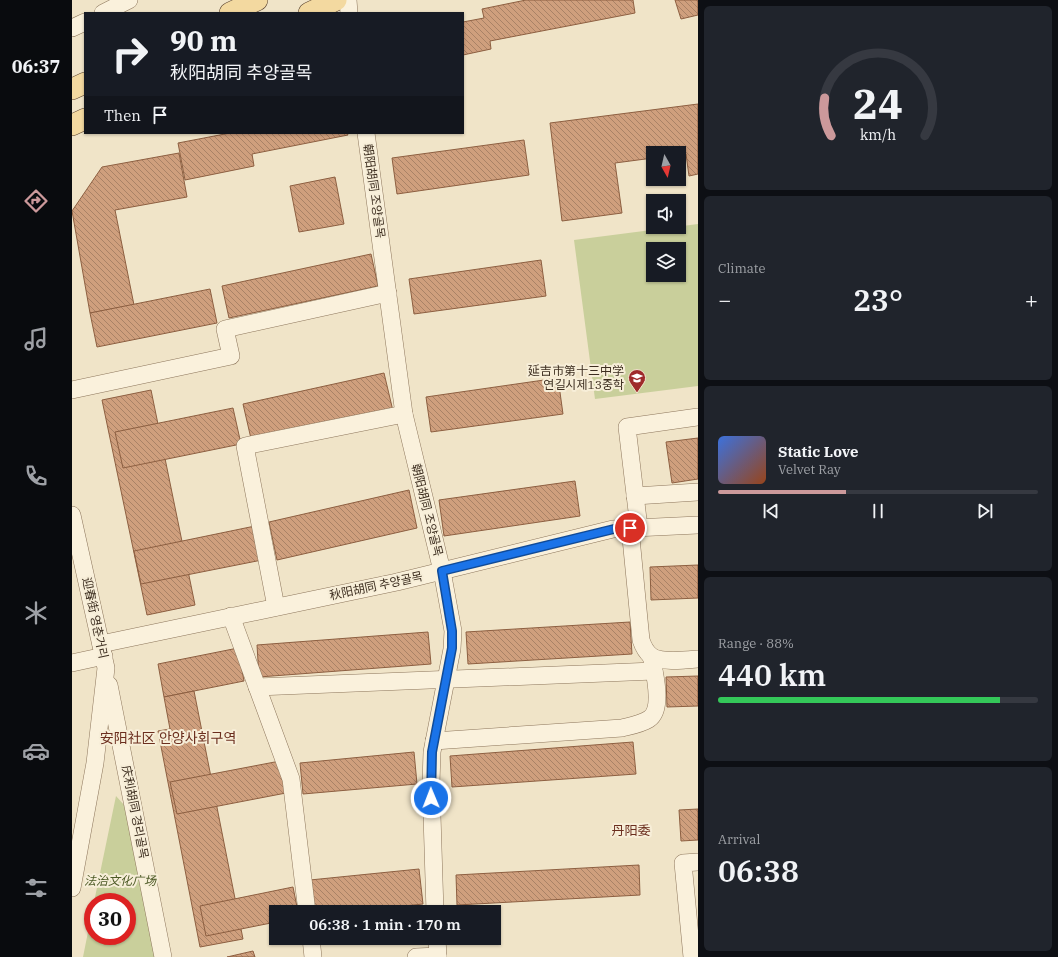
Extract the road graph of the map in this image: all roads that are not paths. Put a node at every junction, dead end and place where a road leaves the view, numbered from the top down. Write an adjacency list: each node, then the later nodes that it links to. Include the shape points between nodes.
1 (129, 0): 5 (street)
2 (258, 0): 6 (main road)
3 (336, 0): 7 (main road)
4 (348, 0): 8 (street)
5 (105, 12)
6 (232, 12)
7 (310, 12)
8 (349, 12)
9 (84, 22): 10 (street)
10 (72, 28)
11 (84, 83): 12 (main road)
12 (72, 89)
13 (84, 119): 14 (main road)
14 (72, 125)
15 (366, 134): 16 (street, 朝阳胡同 조양골목)
16 (388, 293): 17 (street, via 225,328 231,356); 18 (street, 朝阳胡同 조양골목)
17 (72, 390)
18 (404, 414): 25 (street, 朝阳胡同 조양골목); 26 (street, via 245,446)
19 (698, 417): 21 (street, via 627,427)
20 (698, 492): 21 (street)
21 (635, 496): 24 (street)
22 (72, 516): 28 (street, 迎春街 영춘거리)
23 (698, 525): 24 (street, 秋阳胡同 추양골목)
24 (634, 528): 25 (street, 秋阳胡同 추양골목, via 614,529); 31 (street, via 641,640)
25 (442, 571): 26 (street, 秋阳胡同 추양골목); 32 (street, 朝阳胡同 조양골목, via 452,631 452,648)
26 (276, 607): 27 (street, 秋阳胡同 추양골목)
27 (231, 616): 28 (street, 秋阳胡同 추양골목); 33 (street)
28 (104, 656): 30 (street, 秋阳胡同 추양골목); 36 (street, 迎春街 영춘거리, via 95,763); 42 (street, 庆利胡同 경리골목)
29 (698, 659): 31 (street, via 656,658)
30 (72, 663)
31 (652, 663): 32 (street); 34 (street, via 657,693 655,711 650,718 638,724 622,728)
32 (446, 680): 33 (street); 34 (street, 朝阳胡同 조양골목)
33 (257, 687): 37 (street, via 291,779)
34 (434, 741): 38 (street, 朝阳胡同 조양골목, via 431,783)
35 (690, 863): 45 (street)
36 (72, 888)
37 (306, 905)
38 (436, 905)
39 (312, 945): 43 (street)
40 (437, 945): 41 (street)
41 (438, 956): 44 (street)
42 (163, 957)
43 (313, 957)
44 (416, 957)
45 (692, 957)

